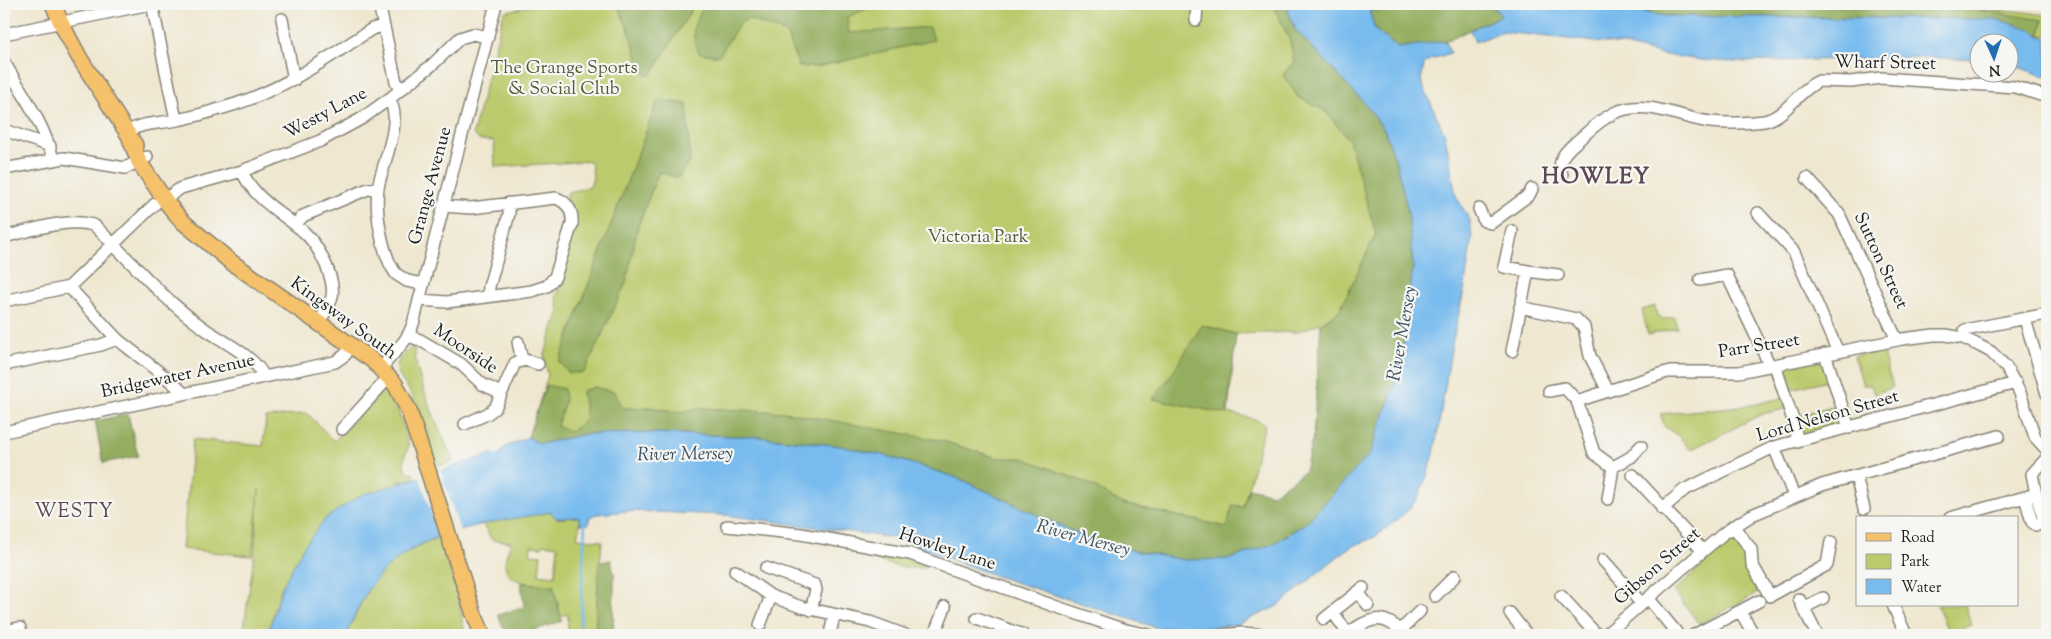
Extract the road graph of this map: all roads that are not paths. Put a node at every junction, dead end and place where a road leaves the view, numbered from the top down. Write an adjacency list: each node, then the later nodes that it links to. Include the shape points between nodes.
1 (53, 4): 8 (main road, Kingsway South)
2 (151, 4): 8 (street); 17 (street)
3 (379, 4): 9 (street)
4 (496, 4): 11 (street, Grange Avenue)
5 (1197, 4): 7 (street)
6 (282, 19): 13 (street)
7 (1196, 20)
8 (54, 24): 10 (street); 19 (main road, Kingsway South)
9 (383, 26): 13 (street, via 372,29); 14 (street)
10 (4, 34)
11 (488, 37): 14 (street, Westy Lane, via 473,34 460,38); 31 (street, Grange Avenue)
12 (4, 62): 20 (street)
13 (294, 80): 17 (street, via 237,104)
14 (400, 90): 16 (street, Westy Lane)
15 (2047, 97): 25 (street, Wharf Street, via 2015,87 1881,78 1851,82 1819,81 1773,118 1743,123 1710,122 1655,108 1632,108 1607,116 1564,153 1560,161)
16 (389, 99): 24 (street, Westy Lane, via 320,142); 27 (street, via 394,109 394,124)
17 (176, 120): 19 (street, via 144,124)
18 (4, 130): 20 (street)
19 (128, 135): 22 (main road, Kingsway South)
20 (50, 146): 21 (street)
21 (53, 159): 22 (street, via 74,158 118,168); 23 (street)
22 (143, 159): 29 (main road, Kingsway South)
23 (4, 169)
24 (242, 171): 29 (street, Westy Lane, via 192,185); 34 (street, via 254,192)
25 (1562, 175)
26 (1807, 178): 53 (street, Sutton Street, via 1839,214)
27 (378, 188): 34 (street, via 368,189 303,216); 41 (street, via 380,229 394,271 402,279)
28 (1532, 189): 32 (street, via 1529,196 1491,223 1484,221)
29 (164, 199): 37 (street); 49 (main road, Kingsway South, via 231,262)
30 (509, 203): 31 (street, via 471,208); 43 (street); 43 (street, via 545,198 560,200 571,212 570,231 550,285 537,290)
31 (443, 206): 41 (street, Grange Avenue)
32 (1478, 209)
33 (1758, 213): 57 (street, via 1794,252)
34 (295, 225): 49 (street, via 306,233 320,254 334,290 332,302)
35 (1512, 231): 38 (street, via 1504,267)
36 (4, 237): 37 (street, via 86,222)
37 (114, 244): 42 (street); 64 (street, via 184,314 255,363)
38 (1528, 271): 39 (street); 46 (street)
39 (1558, 275)
40 (1700, 280): 62 (street, via 1727,275)
41 (423, 284): 44 (street, Grange Avenue)
42 (69, 287): 45 (street); 52 (street)
43 (488, 296): 44 (street, via 446,302)
44 (419, 300): 51 (street, Grange Avenue)
45 (4, 301)
46 (1520, 307): 56 (street); 68 (street, via 1576,319 1584,327 1590,356)
47 (2047, 314): 48 (street)
48 (2026, 318): 50 (street); 65 (street)
49 (319, 322): 55 (main road, Kingsway South)
50 (1965, 330)
51 (408, 336): 63 (street, Grange Avenue, via 389,356); 69 (street, Moorside, via 454,360 482,384)
52 (116, 340): 61 (street); 70 (street)
53 (1897, 340): 57 (street, Parr Street); 66 (street, Parr Street, via 1946,335 1970,341 1991,352)
54 (518, 342): 59 (street)
55 (352, 345): 63 (main road, Kingsway South); 64 (street, Bridgewater Avenue, via 335,362)
56 (1512, 351)
57 (1838, 352): 58 (street, Parr Street)
58 (1825, 354): 62 (street, Parr Street); 74 (street)
59 (522, 360): 60 (street, Moorside); 69 (street, Moorside, via 513,365)
60 (538, 364)
61 (4, 365)
62 (1772, 365): 68 (street, Parr Street, via 1739,372 1667,372); 78 (street)
63 (386, 372): 75 (street, Grange Avenue); 111 (main road, Kingsway South, via 406,402)
64 (264, 377): 70 (street, Bridgewater Avenue)
65 (2045, 377): 71 (street)
66 (2016, 383): 74 (street, Lord Nelson Street); 81 (street, Parr Street, via 2036,436)
67 (1550, 391): 72 (street, via 1565,388)
68 (1608, 391): 72 (street, Parr Street)
69 (501, 393): 73 (street, Moorside, via 493,410)
70 (184, 394): 76 (street, Bridgewater Avenue)
71 (2047, 394)
72 (1577, 401): 83 (street, via 1594,453)
73 (468, 419)
74 (1849, 428): 78 (street, Lord Nelson Street)
75 (342, 429)
76 (4, 432)
77 (1998, 436): 85 (street, Gibson Street)
78 (1798, 442): 80 (street, Lord Nelson Street)
79 (1641, 446): 83 (street, via 1631,457)
80 (1774, 447): 86 (street); 88 (street, Lord Nelson Street, via 1684,490)
81 (2047, 450)
82 (2047, 458): 90 (street, via 2032,474 2031,495)
83 (1613, 467): 87 (street)
84 (1633, 476): 88 (street)
85 (1856, 476): 86 (street, Gibson Street); 89 (street)
86 (1794, 496): 92 (street, Gibson Street)
87 (1608, 499)
88 (1662, 508): 94 (street)
89 (1864, 509)
90 (1967, 515)
91 (727, 526): 128 (street, Howley Lane, via 802,534 910,554 1122,629)
92 (1733, 526): 93 (street, via 1751,549 1752,564 1770,596 1827,565); 94 (street, Gibson Street)
93 (1831, 542)
94 (1703, 551): 103 (street, Gibson Street)
95 (1603, 560): 103 (street)
96 (766, 568): 108 (street, via 815,585)
97 (735, 572): 99 (street)
98 (1455, 576): 100 (street)
99 (771, 596): 108 (street); 115 (street)
100 (1435, 596)
101 (1562, 596): 132 (street)
102 (1823, 598): 136 (street, via 1801,604)
103 (1645, 601): 118 (street); 133 (street, Gibson Street)
104 (1760, 601): 110 (street)
105 (1368, 605): 121 (street, via 1360,590 1328,616)
106 (1893, 606): 137 (street)
107 (945, 607): 126 (street)
108 (811, 610): 113 (street)
109 (1420, 611): 120 (street)
110 (1740, 611): 134 (street); 135 (street)
111 (473, 612): 122 (main road); 123 (main road)
112 (1510, 613): 131 (street)
113 (834, 615): 124 (street); 125 (street, via 870,622)
114 (977, 618): 119 (street)
115 (760, 625)
116 (20, 628): 117 (street)
117 (4, 631)
118 (1676, 632)
119 (1009, 633): 127 (street)
120 (1403, 633): 121 (street, via 1385,620 1378,619 1370,620)
121 (1347, 634)
122 (474, 635)
123 (482, 635)
124 (830, 635)
125 (902, 635)
126 (934, 635)
127 (1023, 635)
128 (1149, 635)
129 (1222, 635): 130 (street)
130 (1265, 635)
131 (1527, 635)
132 (1597, 635)
133 (1605, 635)
134 (1694, 635)
135 (1754, 635)
136 (1817, 635)
137 (1906, 635)

